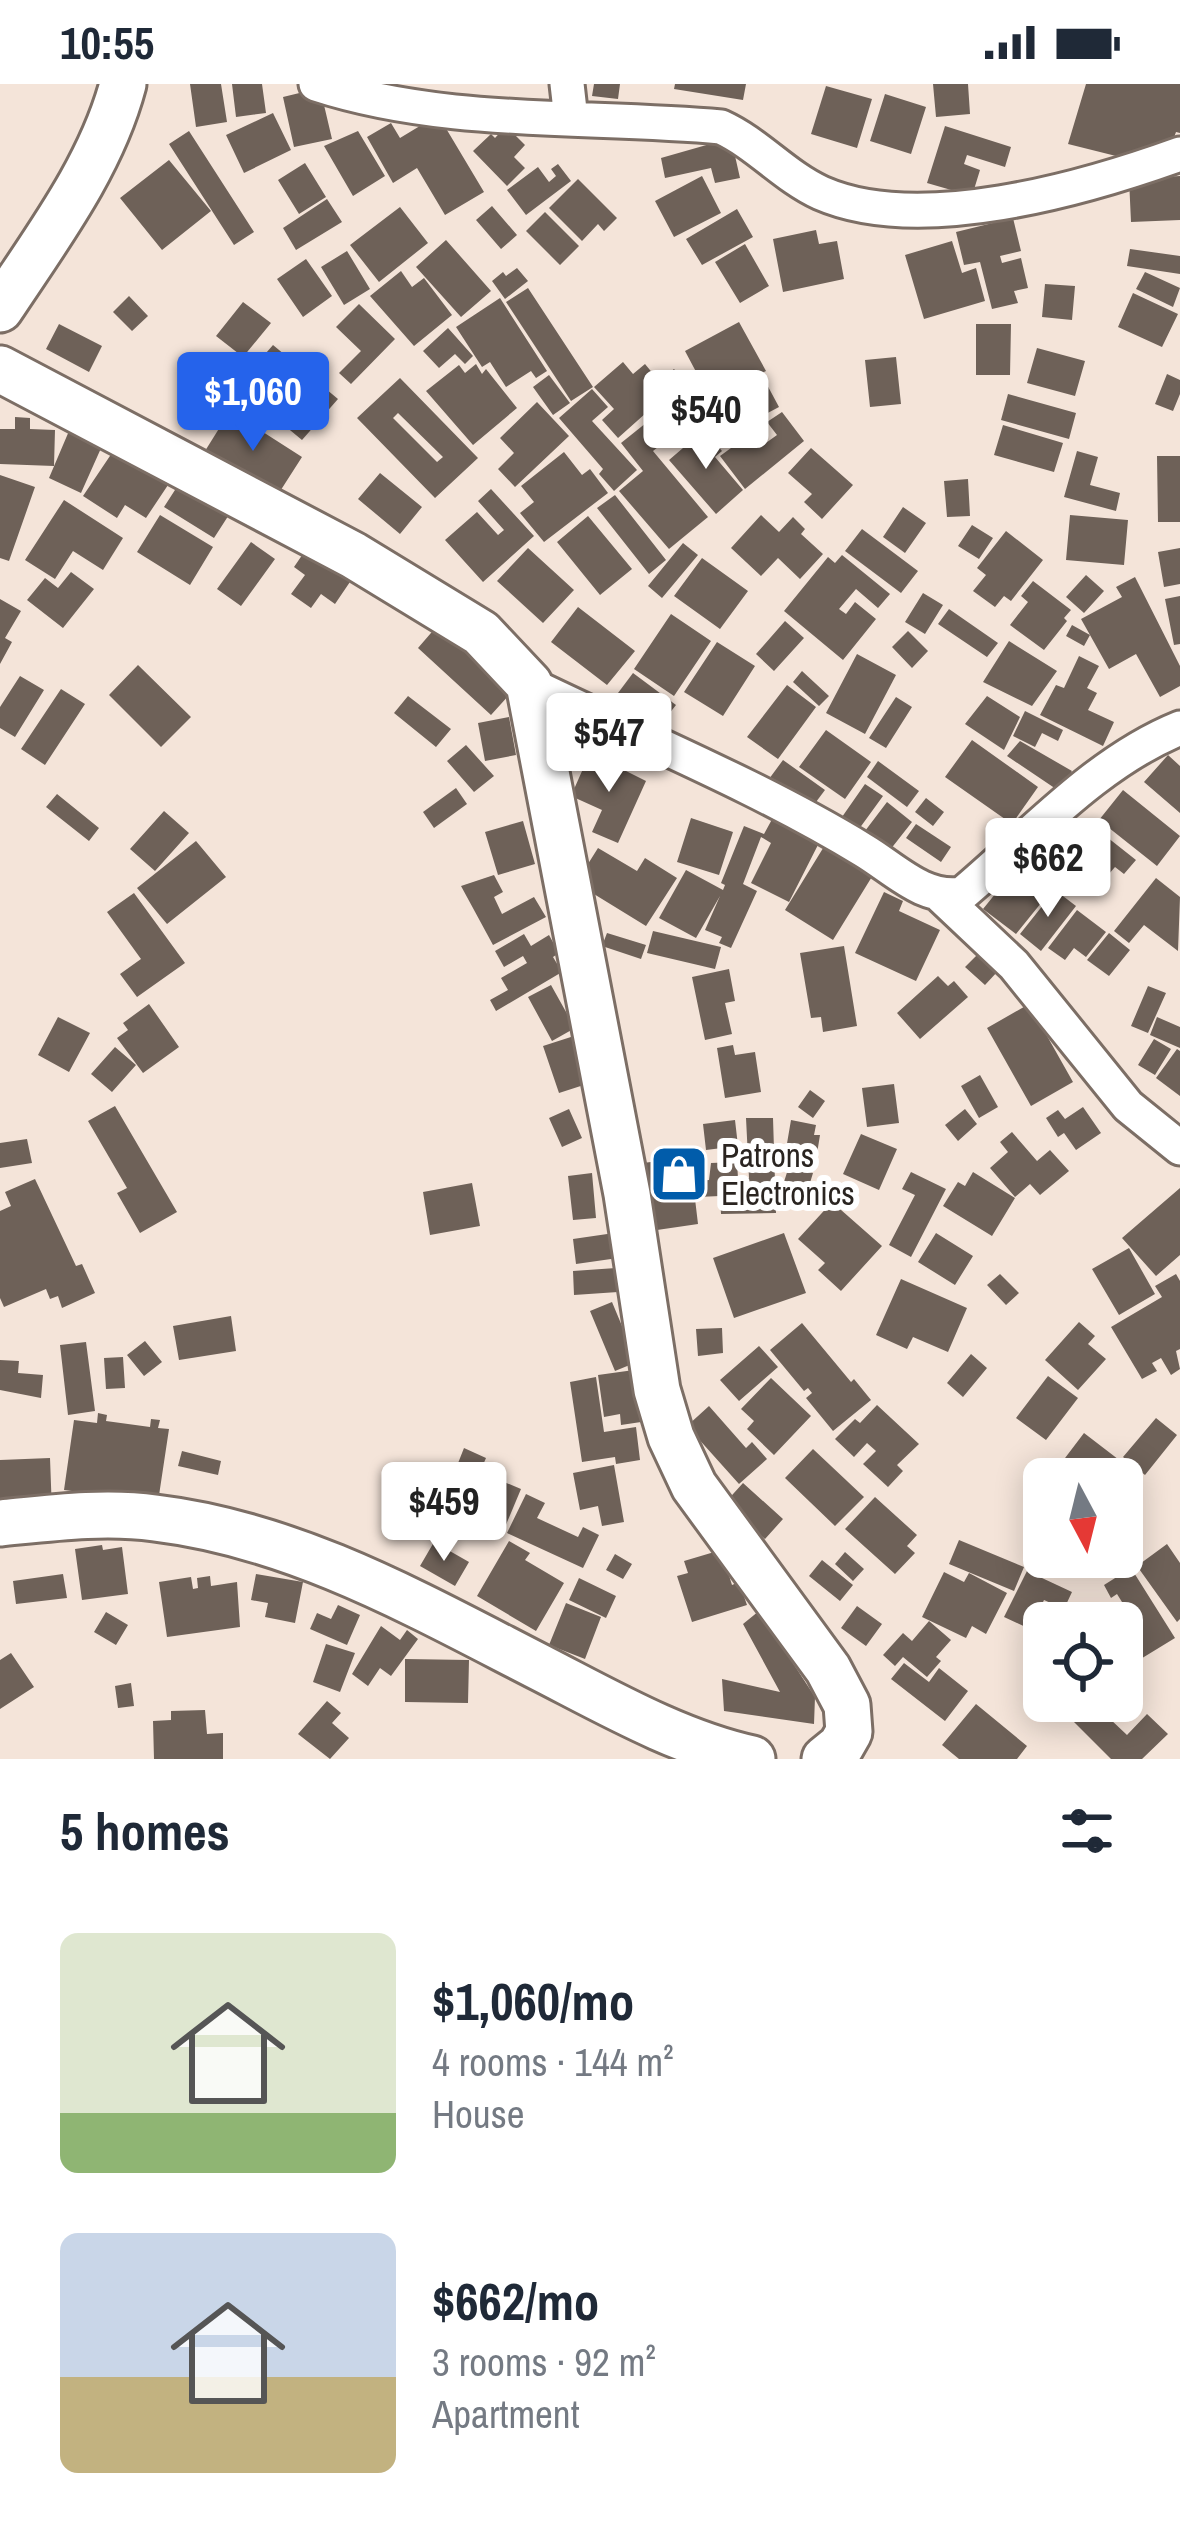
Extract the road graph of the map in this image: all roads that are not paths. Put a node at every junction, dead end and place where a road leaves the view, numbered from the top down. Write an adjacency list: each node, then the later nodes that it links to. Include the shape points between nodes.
1 (122, 84): 6 (main road, via 83,179)
2 (316, 84): 4 (street, via 403,104)
3 (567, 84): 4 (street)
4 (571, 119): 5 (street, via 721,127 823,194 917,213 1125,173)
5 (1180, 154)
6 (0, 309)
7 (0, 370): 8 (main road, via 353,555 481,633)
8 (529, 684): 10 (street, via 725,778); 13 (main road, via 670,1437 694,1486 828,1669 847,1705)
9 (1180, 728): 10 (street, via 1115,765 962,894)
10 (942, 897): 11 (street, via 1014,965 1128,1106)
11 (1180, 1148)
12 (0, 1523): 14 (main road, via 151,1517 241,1532 364,1578 616,1706)
13 (844, 1750)
14 (752, 1759)

